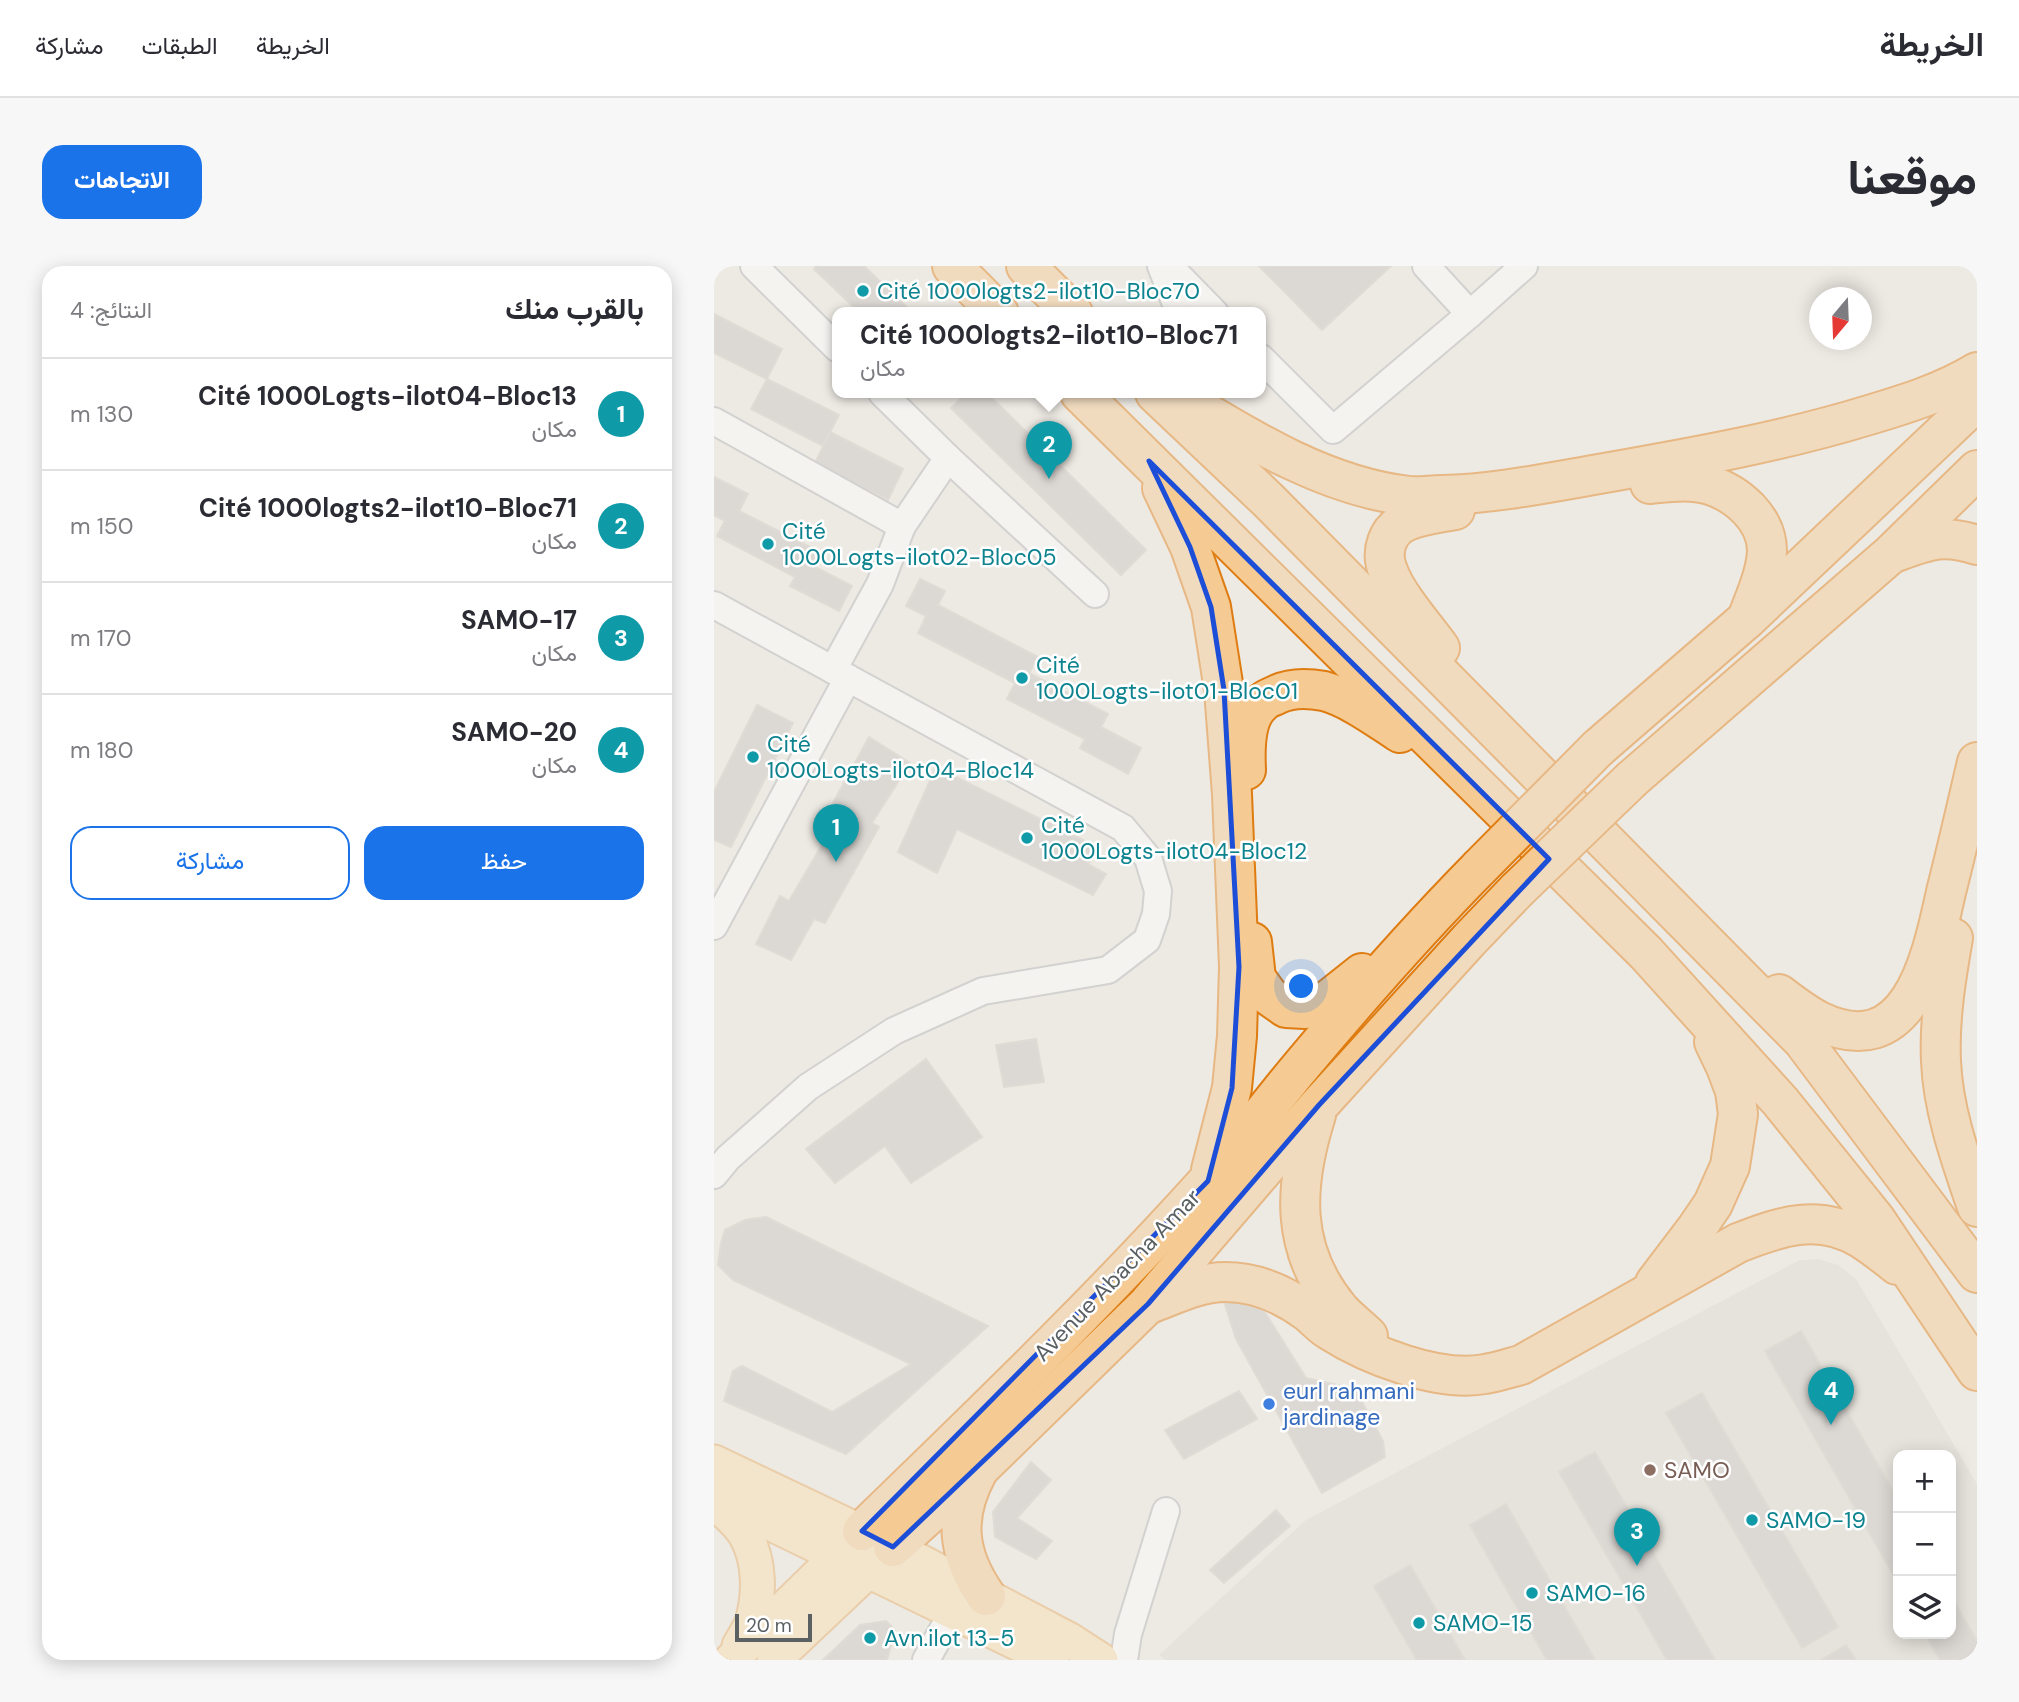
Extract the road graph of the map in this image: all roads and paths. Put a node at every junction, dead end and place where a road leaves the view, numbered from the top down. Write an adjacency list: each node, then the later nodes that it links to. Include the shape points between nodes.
1 (754, 266): 13 (street)
2 (953, 266): 8 (highway)
3 (1026, 266): 9 (highway)
4 (1161, 266): 10 (street)
5 (1169, 266): 11 (street)
6 (1426, 266): 12 (street)
7 (1524, 266): 12 (street)
8 (993, 307)
9 (1067, 307)
10 (1177, 307)
11 (1209, 307)
12 (1470, 314): 14 (street, via 1333,430)
13 (832, 343)
14 (1266, 363)
15 (1977, 372): 19 (highway, via 1901,405 1724,452 1458,495 1410,496 1359,486 1302,465)
16 (888, 398): 22 (street)
17 (1085, 398): 23 (highway)
18 (1160, 398): 32 (highway, via 1268,500)
19 (1182, 398)
20 (1977, 401): 30 (highway, Avenue Abacha Amar)
21 (714, 421): 25 (street)
22 (948, 458): 25 (street); 28 (street)
23 (1149, 461): 34 (highway); 42 (highway, via 1190,547 1211,607 1224,690 1239,967 1232,1088)
24 (1977, 470): 27 (highway)
25 (902, 526): 31 (street)
26 (1977, 545): 27 (highway, via 1944,538)
27 (1891, 554): 40 (highway, bridge, via 1632,779 1517,890)
28 (1095, 594)
29 (714, 605): 31 (street)
30 (1747, 619): 32 (highway, via 1763,576 1764,531 1737,498 1710,485 1681,481 1574,492 1406,521 1389,537 1387,570); 36 (highway, Avenue Abacha Amar, bridge, via 1598,748)
31 (841, 674): 38 (street); 41 (street, via 1123,828 1148,858 1158,891 1156,914 1147,940 1108,970 983,991 894,1031 808,1087)
32 (1520, 756): 37 (highway)
33 (1977, 762): 37 (highway, via 1925,973 1902,1012 1887,1024 1852,1031 1817,1020)
34 (1474, 784): 36 (highway, via 1367,711 1326,692 1285,691 1261,703 1250,723 1245,744 1252,948 1256,978 1269,996 1286,1008 1306,1009 1328,1000); 39 (highway)
35 (1977, 815): 43 (highway, via 1948,965 1941,1061 1946,1104)
36 (1424, 923): 42 (highway, Avenue Abacha Amar)
37 (1688, 925): 44 (highway, via 1803,1041)
38 (714, 926)
39 (1697, 1009): 45 (highway, via 1780,1101 1876,1220); 46 (highway, via 1735,1091 1734,1148 1713,1204)
40 (1319, 1105): 47 (highway); 48 (highway, via 1306,1149 1299,1219 1321,1282 1340,1309)
41 (714, 1175)
42 (1208, 1181): 55 (highway, Avenue Abacha Amar, via 1018,1378)
43 (1977, 1207)
44 (1977, 1273)
45 (1916, 1279): 46 (highway, via 1861,1238 1833,1226 1803,1224 1773,1229 1738,1243); 49 (highway)
46 (1648, 1292): 48 (highway, via 1521,1365 1496,1372 1445,1375)
47 (1148, 1304): 48 (highway, via 1205,1284 1258,1287 1282,1296 1361,1348); 51 (highway)
48 (1392, 1359)
49 (1977, 1371)
50 (714, 1462): 55 (main road)
51 (979, 1469): 55 (highway); 56 (highway, via 968,1489 961,1534 973,1577)
52 (714, 1496): 55 (main road)
53 (714, 1503): 58 (main road, via 746,1535 756,1563 758,1594 751,1622)
54 (1166, 1511): 63 (street)
55 (866, 1551): 56 (main road); 57 (main road); 58 (main road, Avenue Abacha Amar); 59 (main road)
56 (986, 1596): 62 (main road)
57 (952, 1613): 60 (street); 61 (main road)
58 (733, 1658)
59 (774, 1660)
60 (926, 1660)
61 (1052, 1660)
62 (1101, 1660)
63 (1124, 1660)

